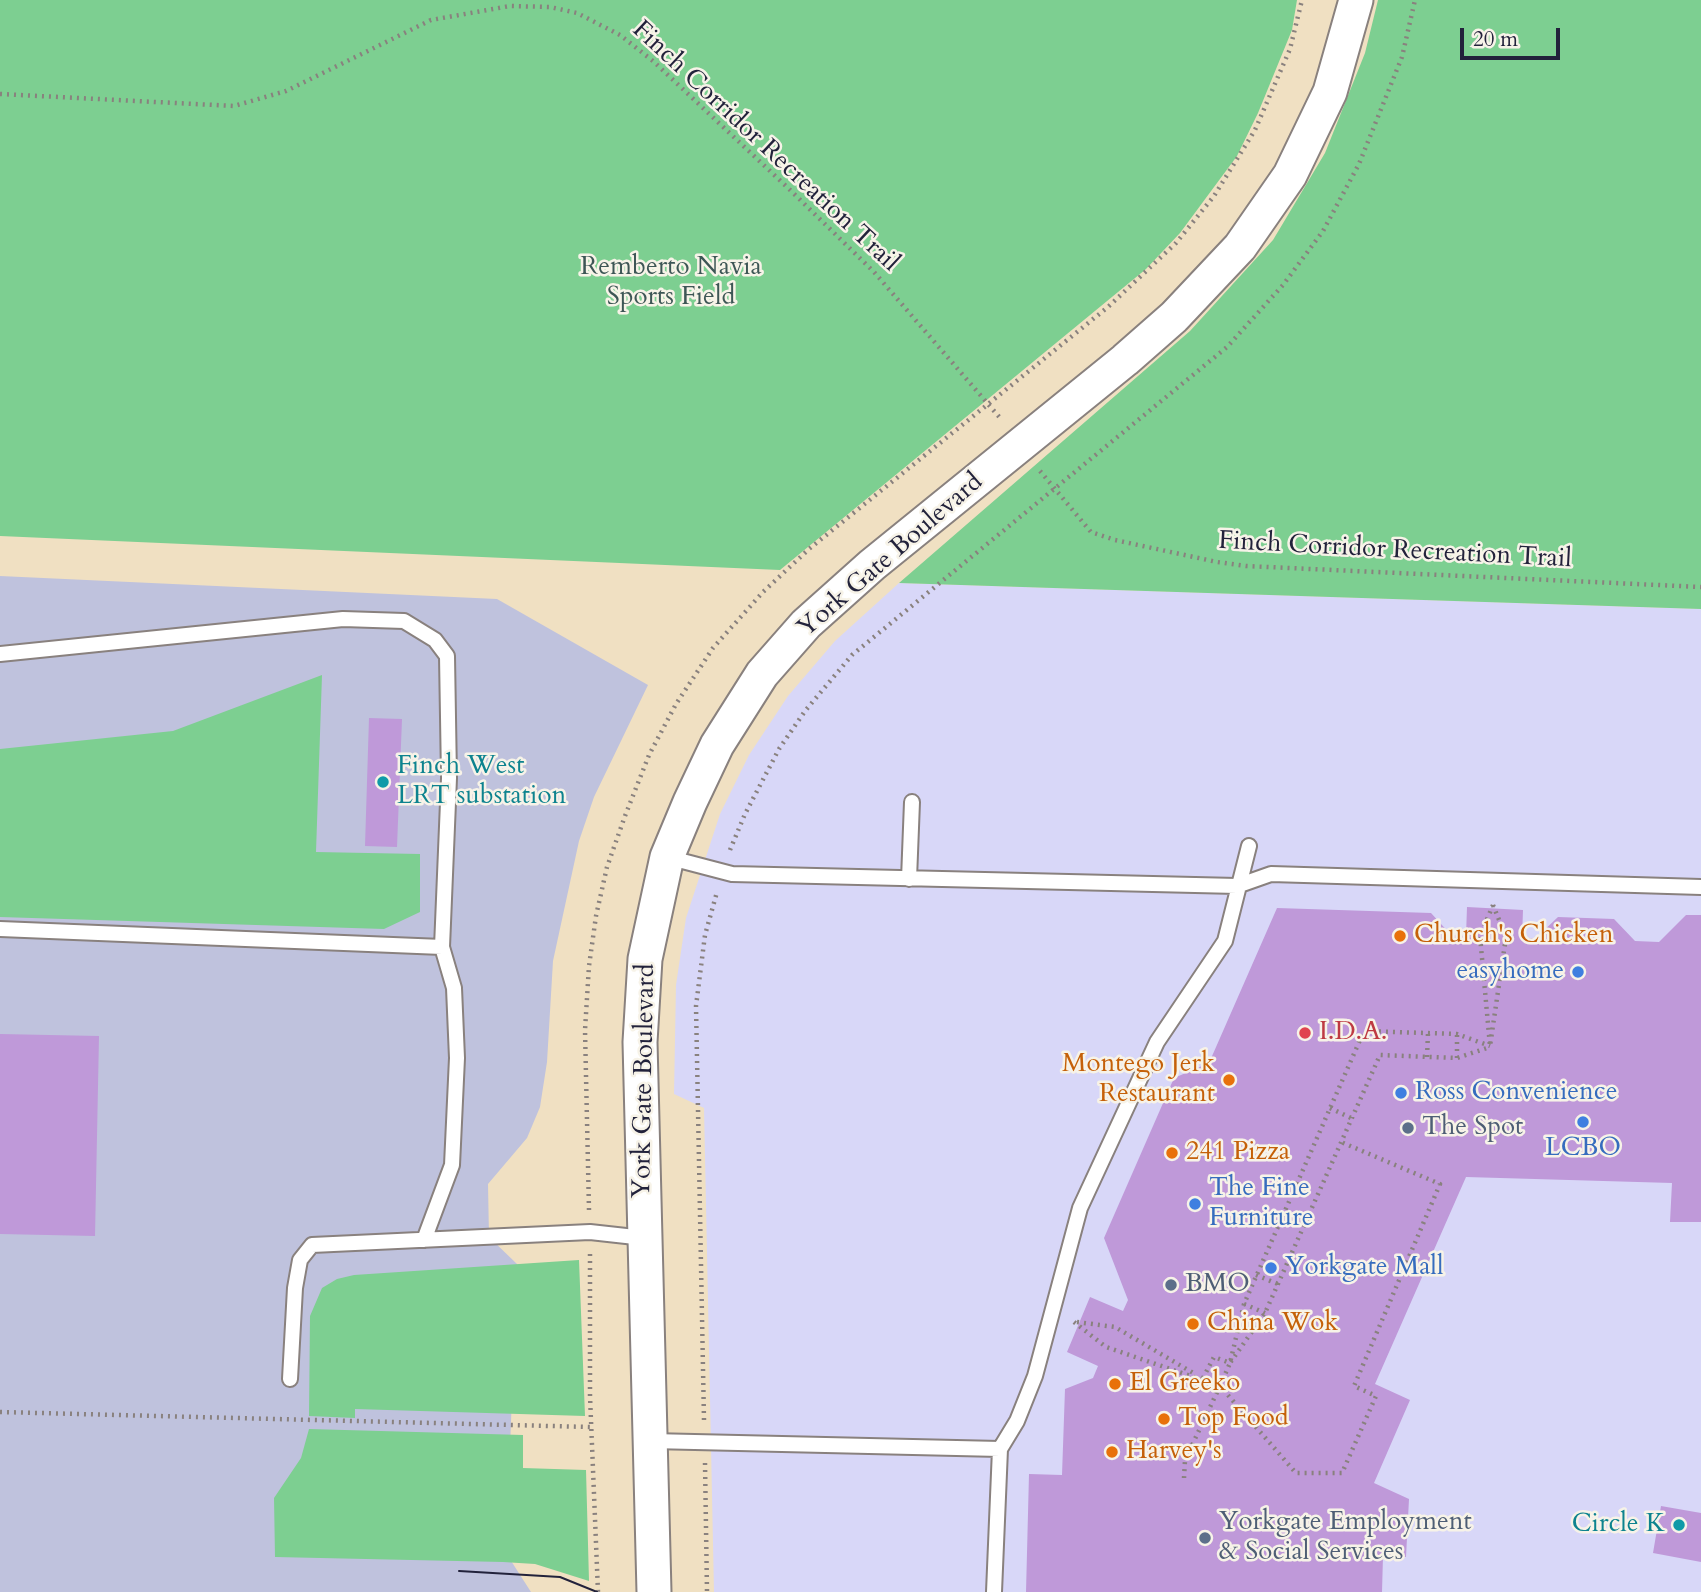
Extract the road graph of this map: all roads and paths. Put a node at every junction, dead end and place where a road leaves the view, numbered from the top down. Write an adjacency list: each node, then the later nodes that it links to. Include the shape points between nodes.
1 (1302, 0): 5 (path, via 1293,40 1267,103 1214,196 1146,273)
2 (1356, 0): 13 (street, York Gate Boulevard, via 1330,92 1290,176 1240,247 1174,317 1125,360 806,624 762,674 717,745)
3 (1415, 0): 8 (path, via 1385,106 1342,199 1315,242 1227,347)
4 (0, 94): 5 (path, Finch Corridor Recreation Trail, via 234,106 286,91 431,20 510,6 577,13 620,35 653,61 787,187 874,272)
5 (989, 403): 6 (path, Finch Corridor Recreation Trail); 28 (path, via 763,592 713,648 649,755 607,867 589,967)
6 (1006, 426)
7 (1037, 467): 8 (path, Finch Corridor Recreation Trail)
8 (1053, 489): 9 (path, Finch Corridor Recreation Trail, via 1091,532 1245,566); 14 (path, via 873,636 830,680 764,775)
9 (1701, 587)
10 (0, 654): 19 (lane, via 343,619 404,621 421,629 447,656 449,778)
11 (912, 802): 15 (lane)
12 (1250, 846): 16 (lane)
13 (667, 857): 14 (lane); 29 (street, York Gate Boulevard, via 645,959 640,1042)
14 (722, 872): 15 (lane); 43 (path, via 705,935 696,1006)
15 (909, 878): 16 (lane)
16 (1237, 886): 17 (lane, via 1271,874); 45 (lane, via 1225,942 1157,1042 1080,1208 1035,1376)
17 (1701, 887)
18 (0, 929): 19 (lane)
19 (442, 947): 30 (lane, via 454,988 457,1020 452,1152 444,1191)
20 (1428, 1033): 21 (path); 23 (path); 25 (path, via 1364,1031)
21 (1457, 1034): 22 (path); 24 (path)
22 (1490, 1046): 22 (path, via 1480,936 1493,905 1506,937); 24 (path)
23 (1427, 1057): 24 (path); 26 (path, via 1380,1055)
24 (1457, 1058)
25 (1330, 1108): 26 (path); 31 (path)
26 (1352, 1118): 27 (path)
27 (1341, 1142): 32 (path); 40 (path, via 1440,1184 1354,1386 1376,1396 1342,1473 1296,1473)
28 (590, 1232): 29 (lane); 30 (lane); 42 (path)
29 (644, 1238): 44 (street, York Gate Boulevard)
30 (424, 1240): 38 (lane, via 312,1245 300,1260 295,1288)
31 (1256, 1275): 32 (path); 33 (path)
32 (1278, 1284): 34 (path)
33 (1244, 1304): 34 (path); 37 (path)
34 (1265, 1313): 37 (path)
35 (1074, 1322): 39 (path, via 1115,1327)
36 (1107, 1347): 39 (path)
37 (1230, 1363): 39 (path, via 1214,1357); 40 (path)
38 (290, 1378)
39 (1205, 1379): 40 (path)
40 (1220, 1386): 46 (path, via 1185,1460)
41 (0, 1412): 42 (path)
42 (591, 1427): 47 (path)
43 (705, 1440): 44 (lane); 45 (lane); 49 (path)
44 (649, 1441): 48 (street, York Gate Boulevard)
45 (1000, 1449): 50 (lane)
46 (1184, 1478)
47 (598, 1592)
48 (654, 1592)
49 (707, 1592)
50 (994, 1592)

